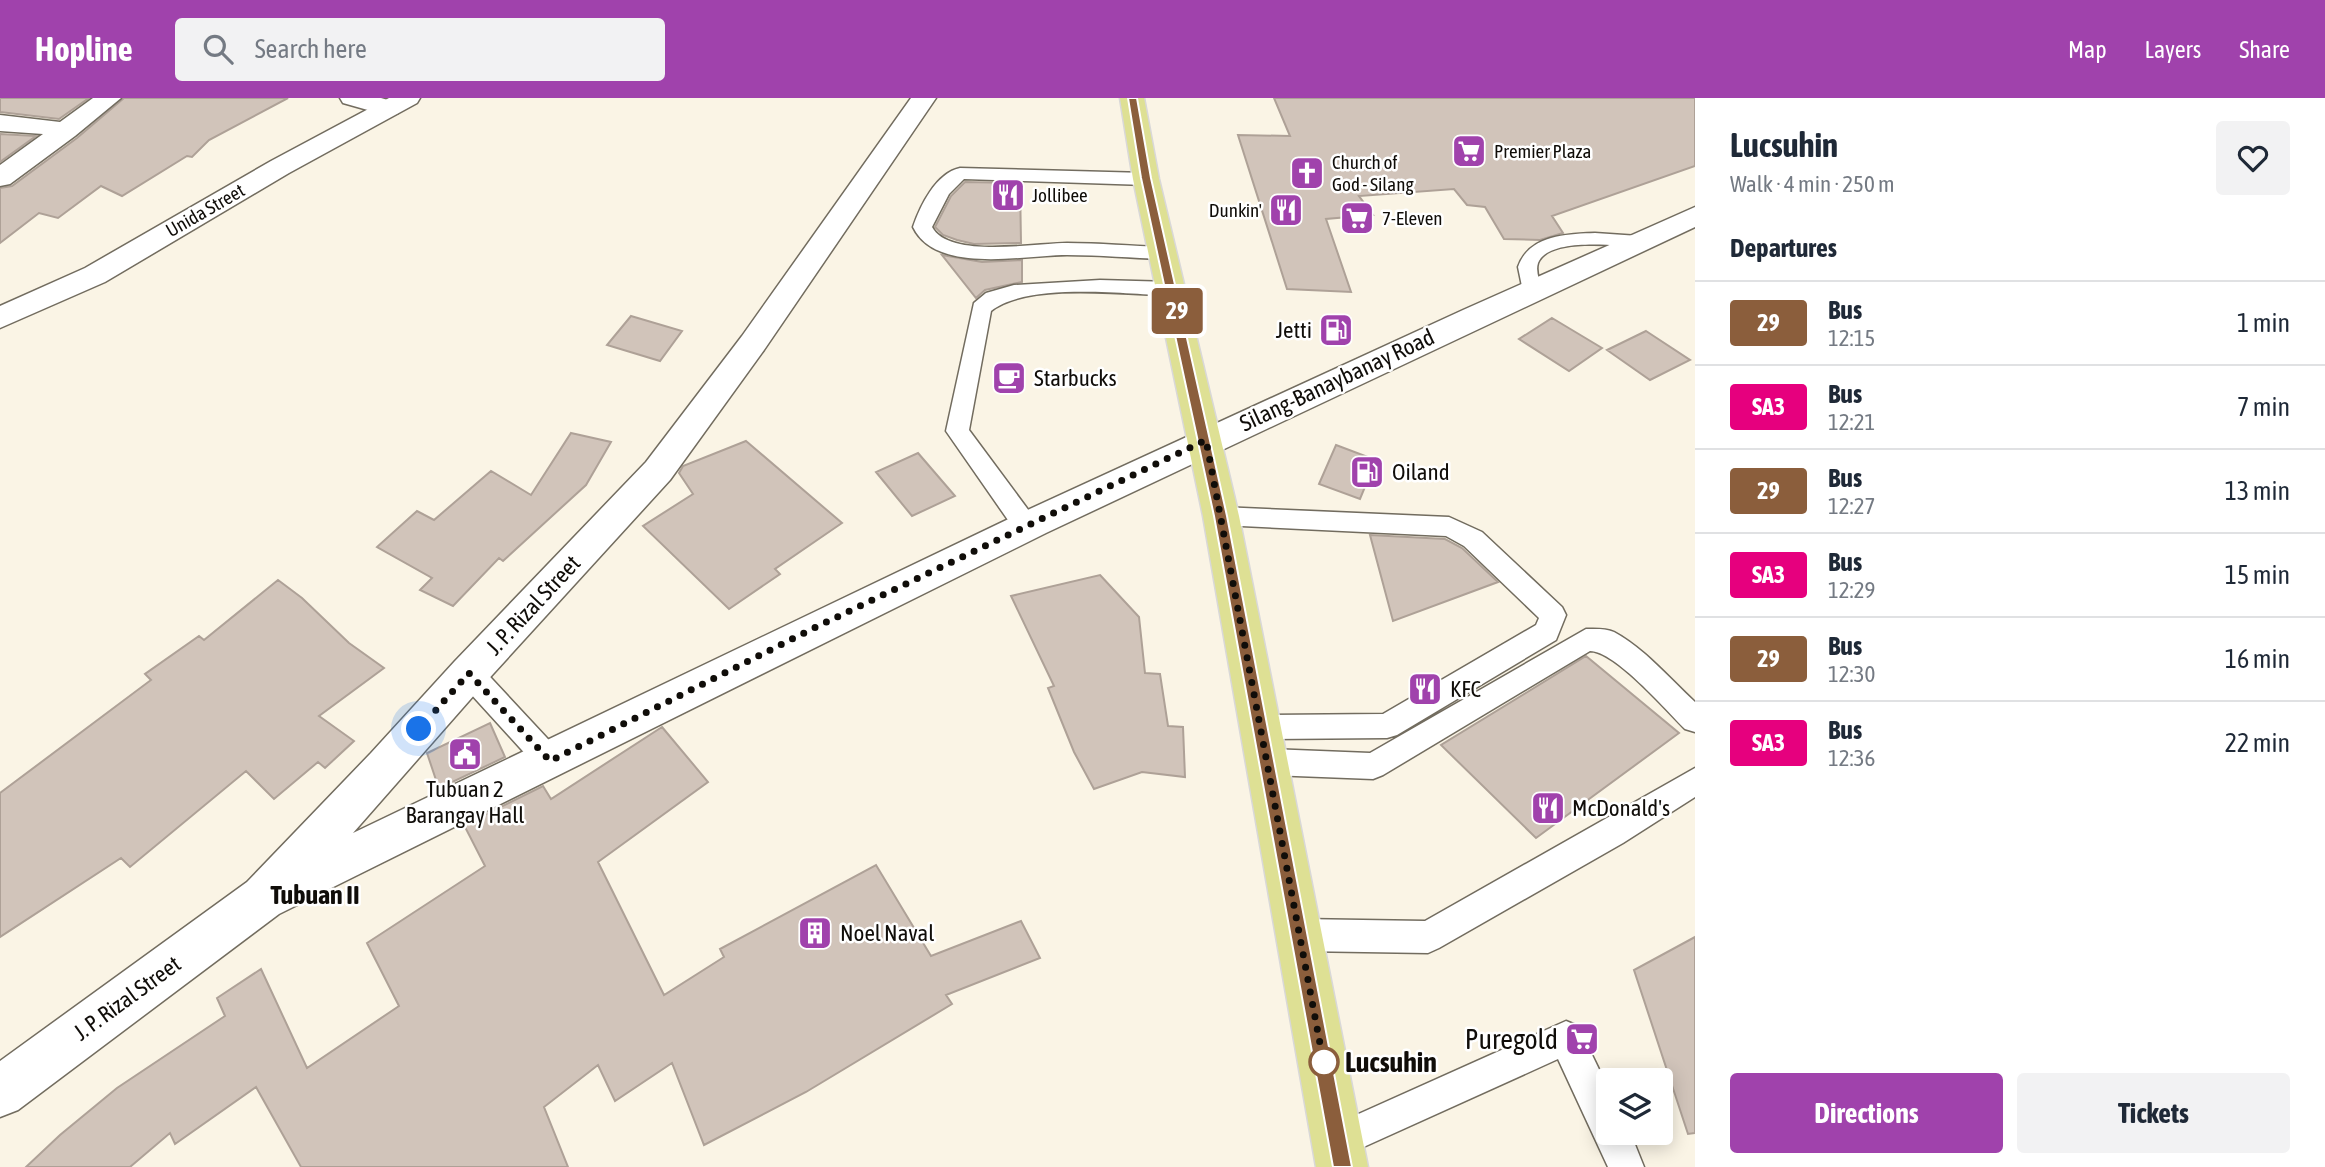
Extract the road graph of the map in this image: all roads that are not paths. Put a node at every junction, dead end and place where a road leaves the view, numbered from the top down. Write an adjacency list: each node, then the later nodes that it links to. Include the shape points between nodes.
1 (109, 98): 7 (main road)
2 (352, 98): 5 (main road)
3 (924, 98): 17 (main road, J. P. Rizal Street, via 658,471)
4 (1132, 98): 9 (main road)
5 (399, 103): 13 (main road, Unida Street, via 95,275)
6 (0, 123): 7 (main road)
7 (66, 131): 8 (main road)
8 (0, 178)
9 (1146, 178): 11 (main road); 11 (lane, via 960,173 951,178 923,219 923,230 941,246 957,250)
10 (1695, 216): 14 (main road, Silang-Banaybanay Road)
11 (1164, 253): 12 (main road)
12 (1172, 289): 14 (main road); 16 (lane, via 1053,287 1013,291 983,304 957,431)
13 (0, 318)
14 (1206, 440): 15 (main road); 16 (main road, Silang-Banaybanay Road)
15 (1221, 516): 19 (main road); 19 (lane, via 1448,527 1473,539 1553,615 1548,632 1387,726)
16 (1026, 526): 20 (main road, Silang-Banaybanay Road)
17 (469, 673): 20 (lane); 22 (main road, J. P. Rizal Street)
18 (1695, 720): 19 (lane, via 1624,653 1604,640 1586,640 1373,766)
19 (1265, 745): 23 (main road)
20 (550, 761): 22 (main road, Silang-Banaybanay Road)
21 (1695, 781): 23 (lane, via 1427,937)
22 (263, 898): 24 (main road, J. P. Rizal Street)
23 (1300, 935): 27 (main road)
24 (0, 1091)
25 (1596, 1099): 27 (lane, via 1566,1038)
26 (1617, 1145): 28 (lane)
27 (1340, 1154)
28 (1626, 1167)

